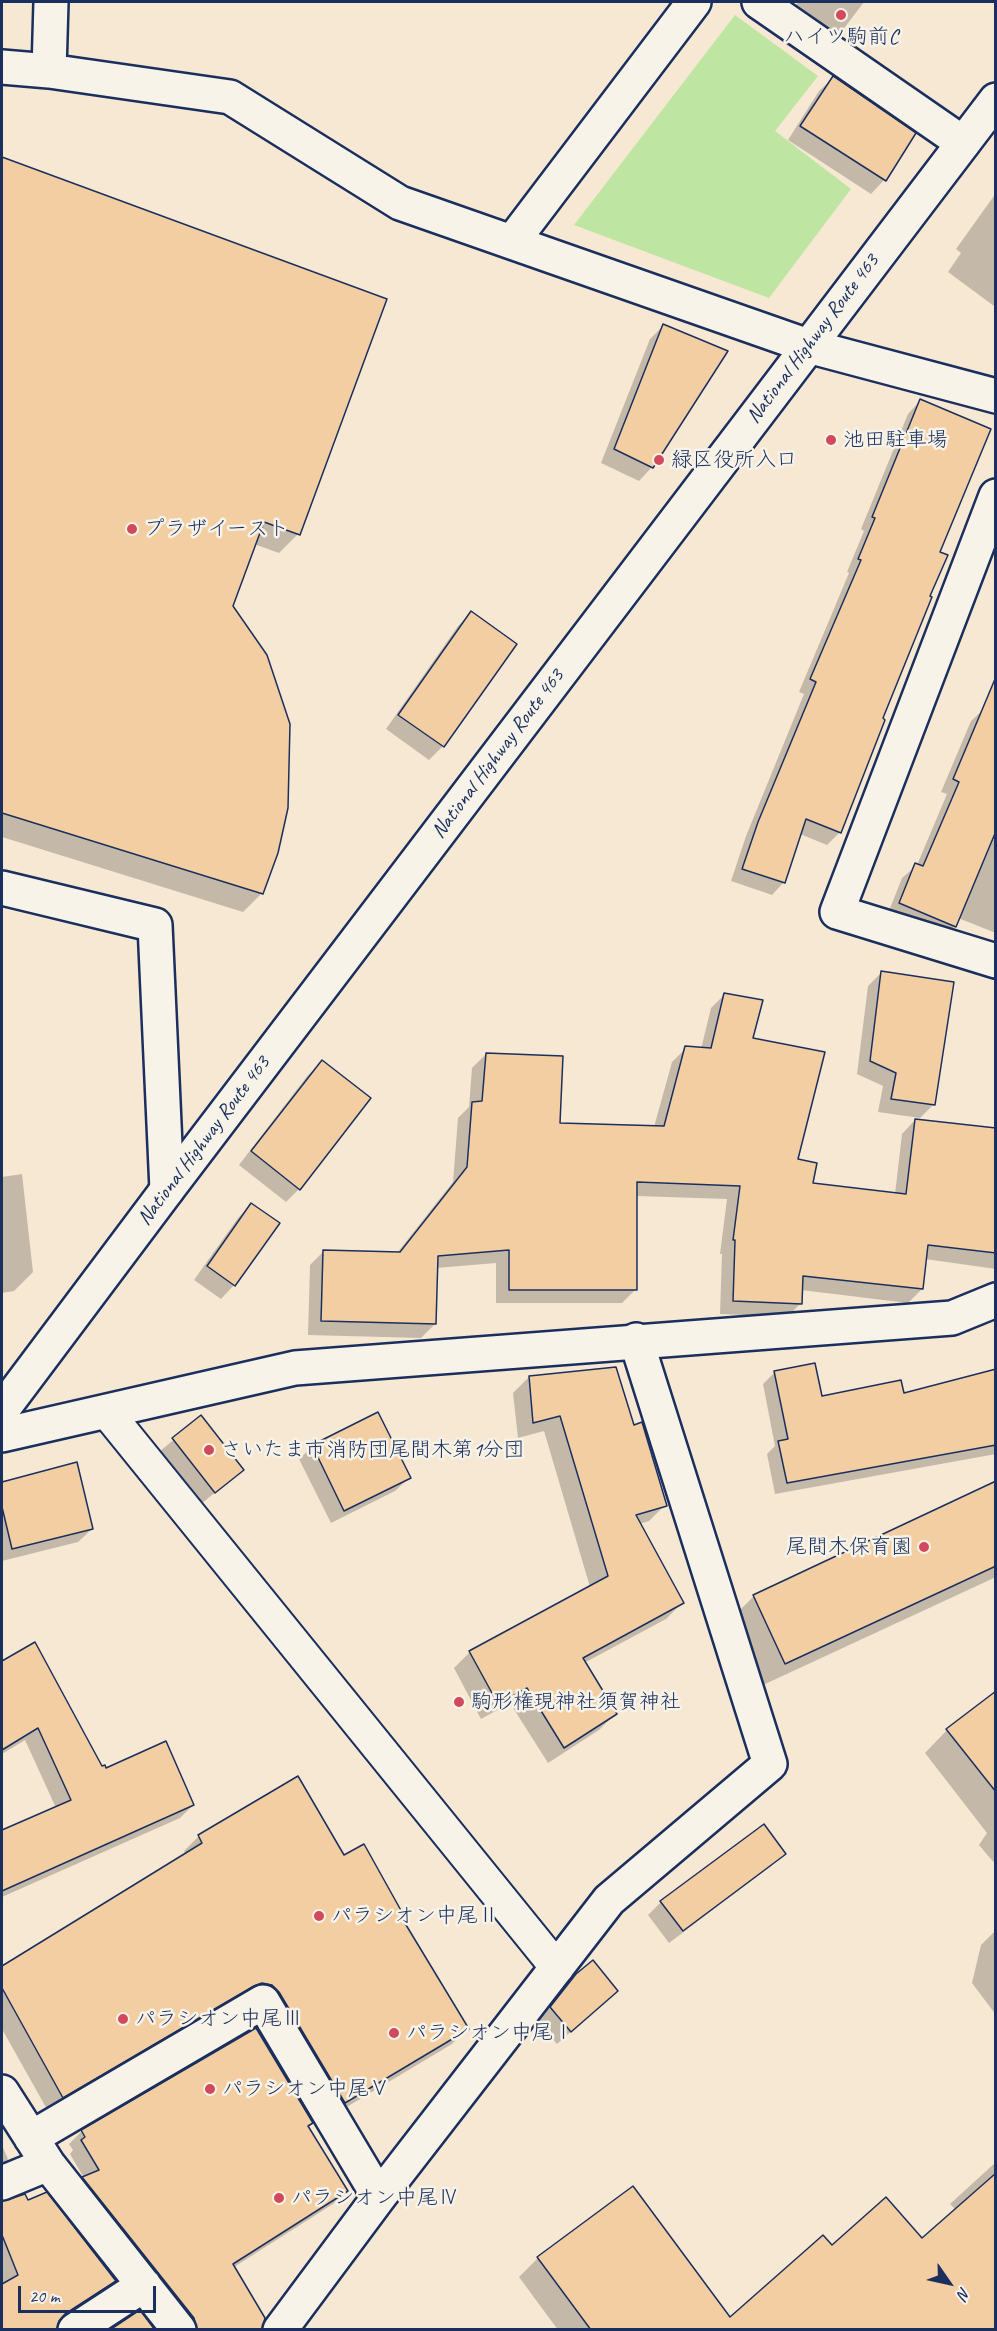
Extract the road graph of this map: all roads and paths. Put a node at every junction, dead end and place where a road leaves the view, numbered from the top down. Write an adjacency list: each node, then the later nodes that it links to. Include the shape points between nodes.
1 (51, 2): 5 (main road)
2 (694, 2): 8 (main road)
3 (759, 2): 7 (main road)
4 (2, 67): 5 (main road)
5 (49, 71): 8 (main road, via 230,97 400,203)
6 (996, 100): 7 (main road, National Highway Route 463)
7 (963, 143): 9 (main road, National Highway Route 463)
8 (512, 242): 9 (main road)
9 (808, 346): 10 (main road); 14 (main road, National Highway Route 463)
10 (996, 396)
11 (996, 496): 13 (main road, via 837,912)
12 (2, 888): 14 (main road, via 155,925)
13 (996, 962)
14 (166, 1190): 17 (main road, National Highway Route 463)
15 (996, 1300): 16 (main road, via 952,1318)
16 (636, 1340): 18 (main road, via 295,1368); 20 (main road, via 770,1764 609,1899)
17 (4, 1405)
18 (106, 1411): 19 (main road); 20 (street)
19 (2, 1435)
20 (557, 1968): 24 (main road)
21 (2, 2092): 22 (main road)
22 (39, 2151): 23 (main road); 24 (main road, via 262,2002); 25 (main road)
23 (2, 2183)
24 (379, 2197): 28 (main road)
25 (144, 2285): 26 (main road); 27 (main road)
26 (75, 2330)
27 (180, 2330)
28 (280, 2330)

